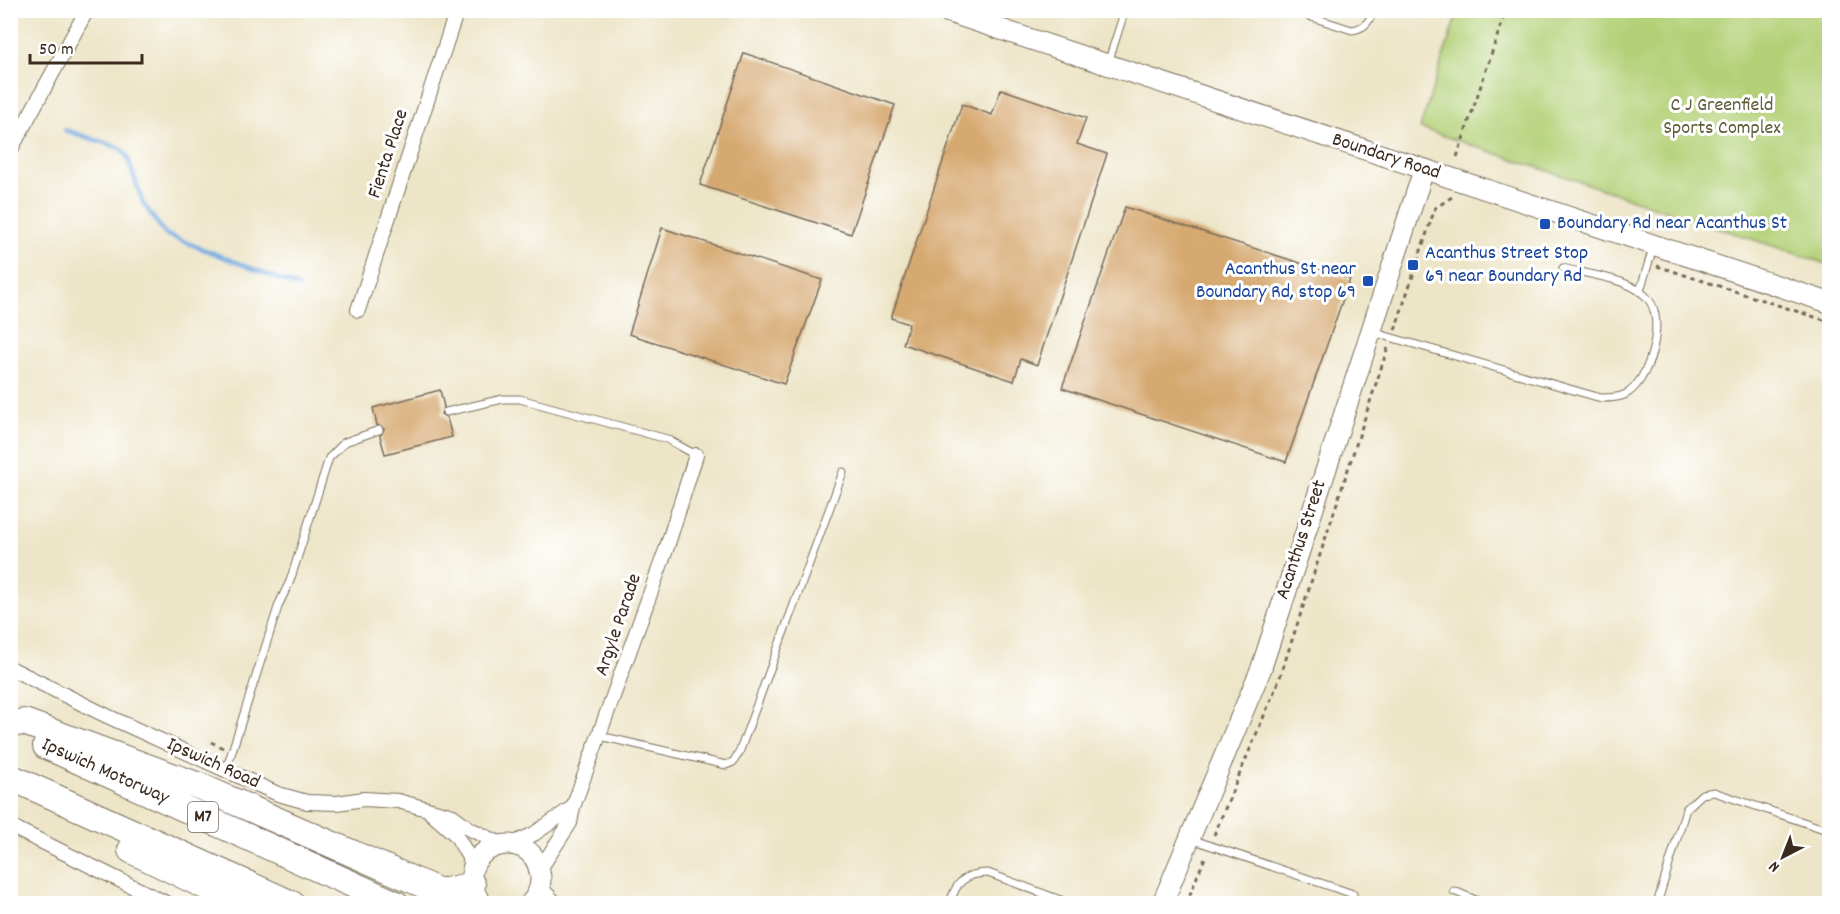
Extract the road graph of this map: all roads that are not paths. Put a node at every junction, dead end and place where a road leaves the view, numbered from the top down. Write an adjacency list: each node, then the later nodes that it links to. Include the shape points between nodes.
1 (87, 10): 8 (street)
2 (457, 10): 14 (street, Fienta Place)
3 (942, 10): 7 (street, Boundary Road)
4 (1125, 10): 7 (lane)
5 (1290, 10): 6 (lane, via 1352,30 1361,29)
6 (1374, 10)
7 (1107, 66): 9 (street, Boundary Road)
8 (10, 151)
9 (1424, 169): 10 (street, Boundary Road); 15 (street, Acanthus Street)
10 (1651, 254): 12 (lane); 13 (street, Boundary Road)
11 (1563, 268): 12 (lane)
12 (1640, 291): 15 (lane, via 1650,301 1657,326 1646,372 1637,386 1612,398)
13 (1830, 303)
14 (358, 310)
15 (1369, 331): 31 (street, Acanthus Street, via 1261,669)
16 (446, 412): 18 (lane, via 520,399 615,422 667,439)
17 (379, 430): 24 (lane, via 361,434 337,448 323,471)
18 (696, 455): 23 (street, Argyle Parade)
19 (843, 472): 23 (lane, via 733,762 726,765)
20 (10, 668): 24 (street, Ipswich Road)
21 (10, 724): 34 (highway, via 24,722 199,786 438,891)
22 (10, 729): 41 (highway, Ipswich Motorway / M7)
23 (600, 736): 27 (street, Argyle Parade)
24 (226, 770): 28 (street, Ipswich Road, via 278,794 307,802 398,801)
25 (10, 777): 40 (highway, M7)
26 (10, 792): 39 (highway)
27 (573, 807): 32 (street, via 534,834); 33 (street, Argyle Parade, via 570,823)
28 (428, 810): 32 (street, Ipswich Road, via 453,816 470,829); 34 (street, Ipswich Road, via 456,835)
29 (10, 826): 38 (street)
30 (1830, 831): 46 (lane, via 1714,792 1702,794 1686,809)
31 (1190, 838): 36 (lane); 44 (street, Acanthus Street)
32 (507, 844): 33 (street, via 530,853); 34 (street, via 484,851)
33 (540, 869): 37 (street)
34 (476, 885)
35 (1454, 891): 45 (lane)
36 (1353, 894)
37 (541, 899)
38 (168, 903)
39 (242, 903)
40 (292, 903)
41 (396, 903)
42 (950, 903): 43 (lane, via 953,890 963,879 974,873 988,873)
43 (1071, 903)
44 (1162, 903)
45 (1485, 903)
46 (1658, 903)

